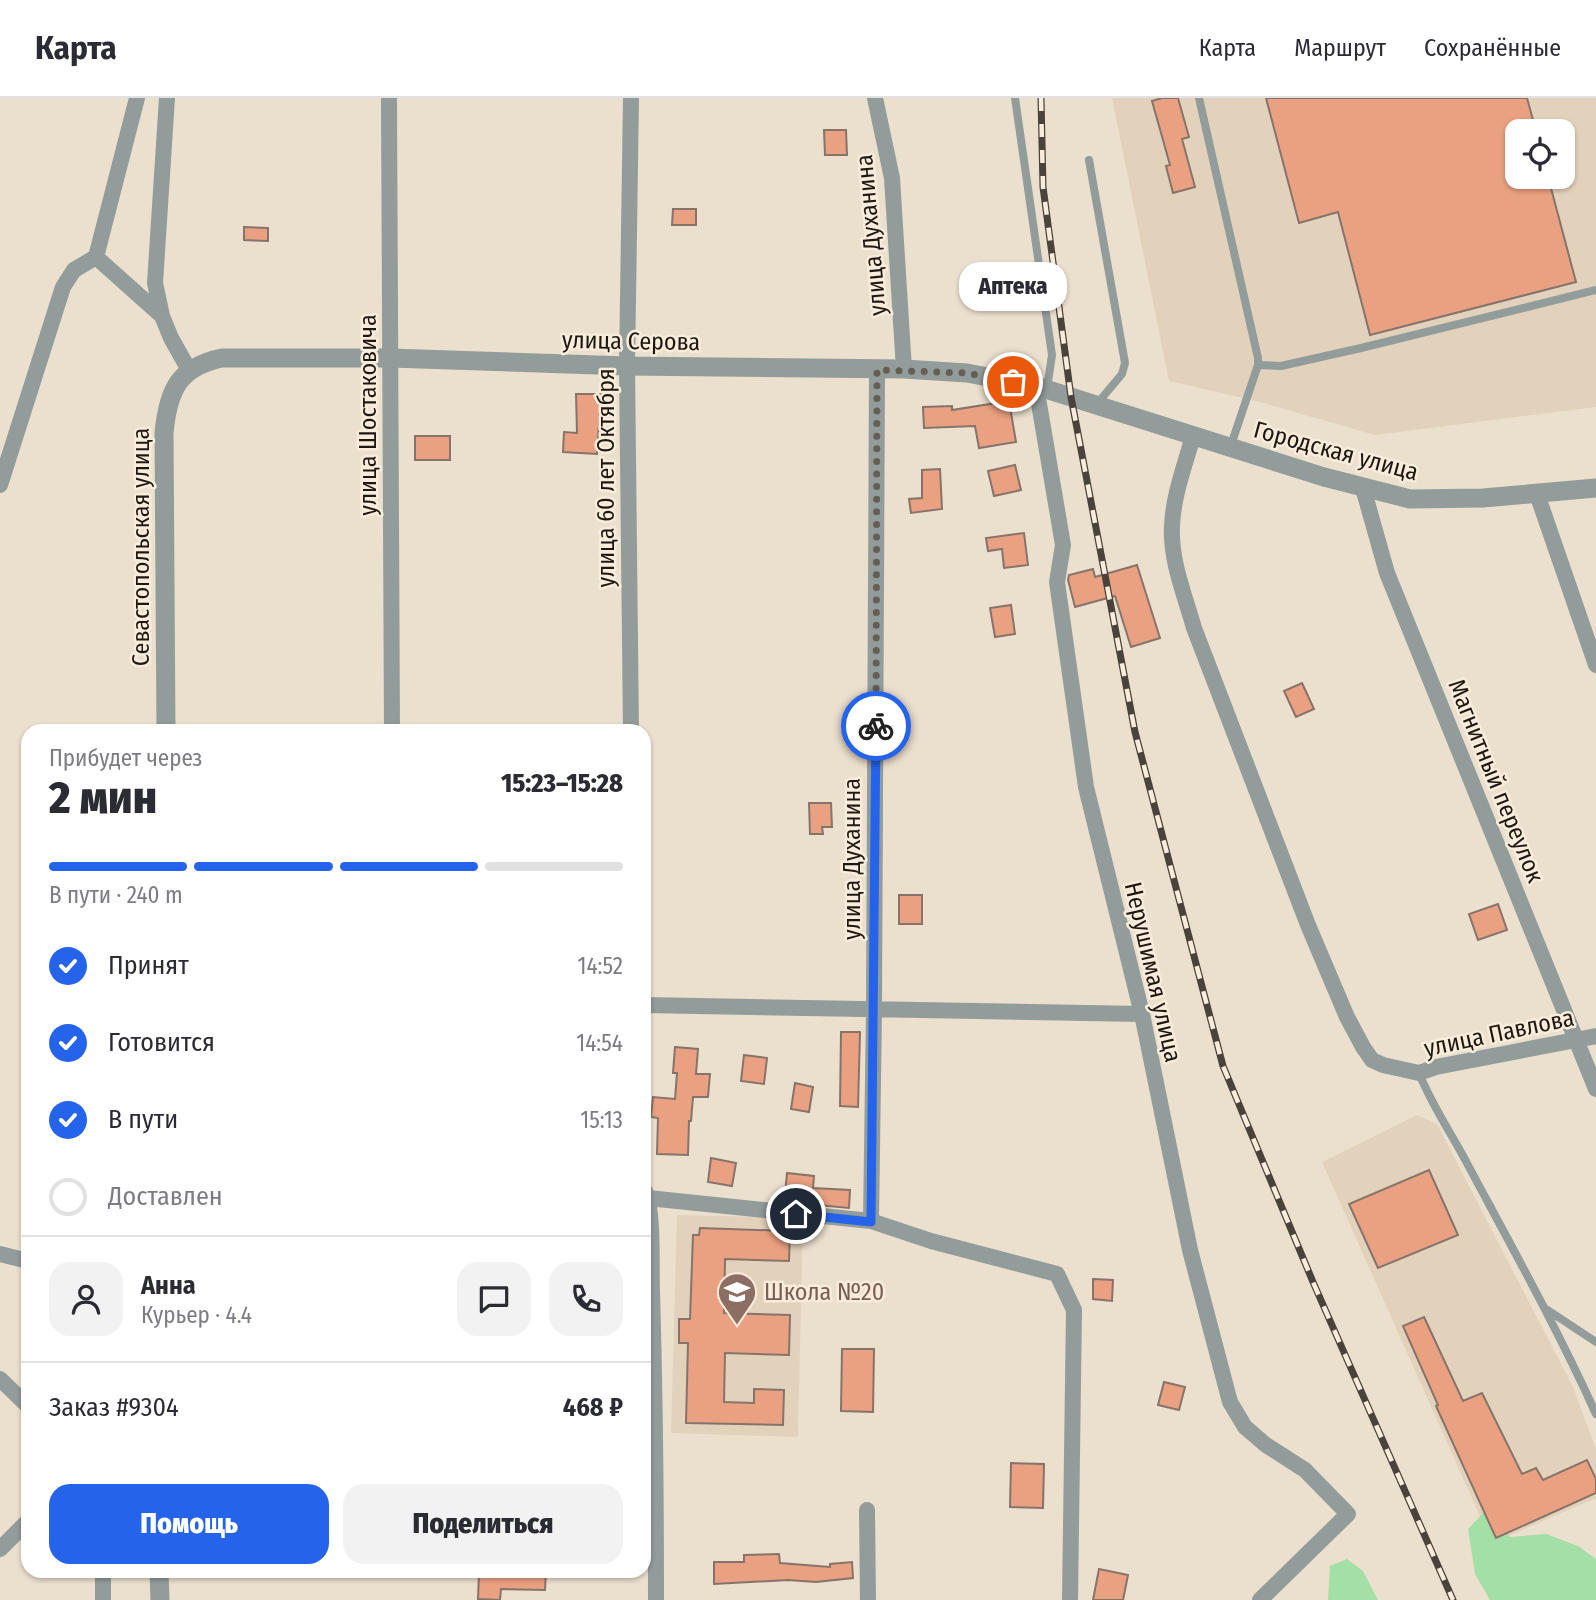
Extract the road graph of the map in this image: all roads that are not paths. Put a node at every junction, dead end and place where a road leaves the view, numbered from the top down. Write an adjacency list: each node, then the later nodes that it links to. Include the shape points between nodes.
1 (137, 98): 9 (street)
2 (167, 98): 11 (street, via 156,283)
3 (389, 98): 12 (street, улица Шостаковича)
4 (631, 98): 14 (street, улица 60 лет Октября)
5 (875, 98): 15 (street, улица Духанина, via 892,178)
6 (1016, 98): 18 (lane, via 1052,355)
7 (1199, 98): 13 (lane)
8 (1089, 160): 20 (lane, via 1125,363 1122,374)
9 (96, 257): 11 (street); 23 (street, via 74,270 62,287)
10 (1596, 290): 13 (lane, via 1281,366)
11 (162, 316): 16 (street)
12 (390, 358): 14 (street, улица Серова); 16 (street, улица Серова, via 240,357 210,360); 29 (street, улица Шостаковича)
13 (1258, 365): 22 (lane)
14 (627, 366): 17 (street, улица Серова); 30 (street, улица 60 лет Октября)
15 (904, 369): 17 (street, улица Серова); 18 (street, улица Серова, via 967,373)
16 (189, 370): 28 (street, Севастопольская улица, via 171,394 164,433)
17 (877, 370): 32 (street, улица Духанина)
18 (1041, 388): 19 (street, улица Серова); 33 (street, Нерушимая улица, via 1063,545 1057,582 1086,787)
19 (1071, 397): 20 (street, Городская улица)
20 (1096, 404): 21 (street, Городская улица)
21 (1193, 436): 22 (street, Городская улица); 36 (street, улица Павлова, via 1172,529 1173,550 1194,628 1347,1017 1372,1060)
22 (1230, 447): 24 (street, Городская улица)
23 (0, 485)
24 (1363, 488): 26 (street, Городская улица, via 1429,500); 35 (street, Магнитный переулок, via 1387,573)
25 (1596, 488): 26 (street, Городская улица)
26 (1537, 494): 27 (street)
27 (1595, 660)
28 (166, 724)
29 (392, 724)
30 (631, 724)
31 (651, 1005): 32 (street)
32 (874, 1009): 33 (street); 39 (street, улица Духанина)
33 (1142, 1014): 58 (street, Нерушимая улица, via 1190,1250 1230,1402 1245,1427 1305,1469 1349,1514)
34 (1596, 1036): 35 (street, улица Павлова)
35 (1577, 1039): 36 (street, улица Павлова); 37 (street, Магнитный переулок)
36 (1419, 1073): 42 (lane)
37 (1596, 1089)
38 (651, 1195): 39 (street)
39 (871, 1222): 57 (street, via 1057,1274 1074,1310)
40 (0, 1254): 41 (street)
41 (21, 1259)
42 (1544, 1307): 43 (lane); 46 (lane)
43 (1596, 1342)
44 (0, 1379): 45 (street)
45 (21, 1399)
46 (1596, 1414)
47 (651, 1447): 55 (street)
48 (867, 1510): 56 (street)
49 (21, 1528): 50 (street)
50 (0, 1549)
51 (103, 1578): 53 (street)
52 (159, 1578): 54 (street)
53 (103, 1600)
54 (160, 1600)
55 (656, 1600)
56 (868, 1600)
57 (1070, 1600)
58 (1260, 1600)

